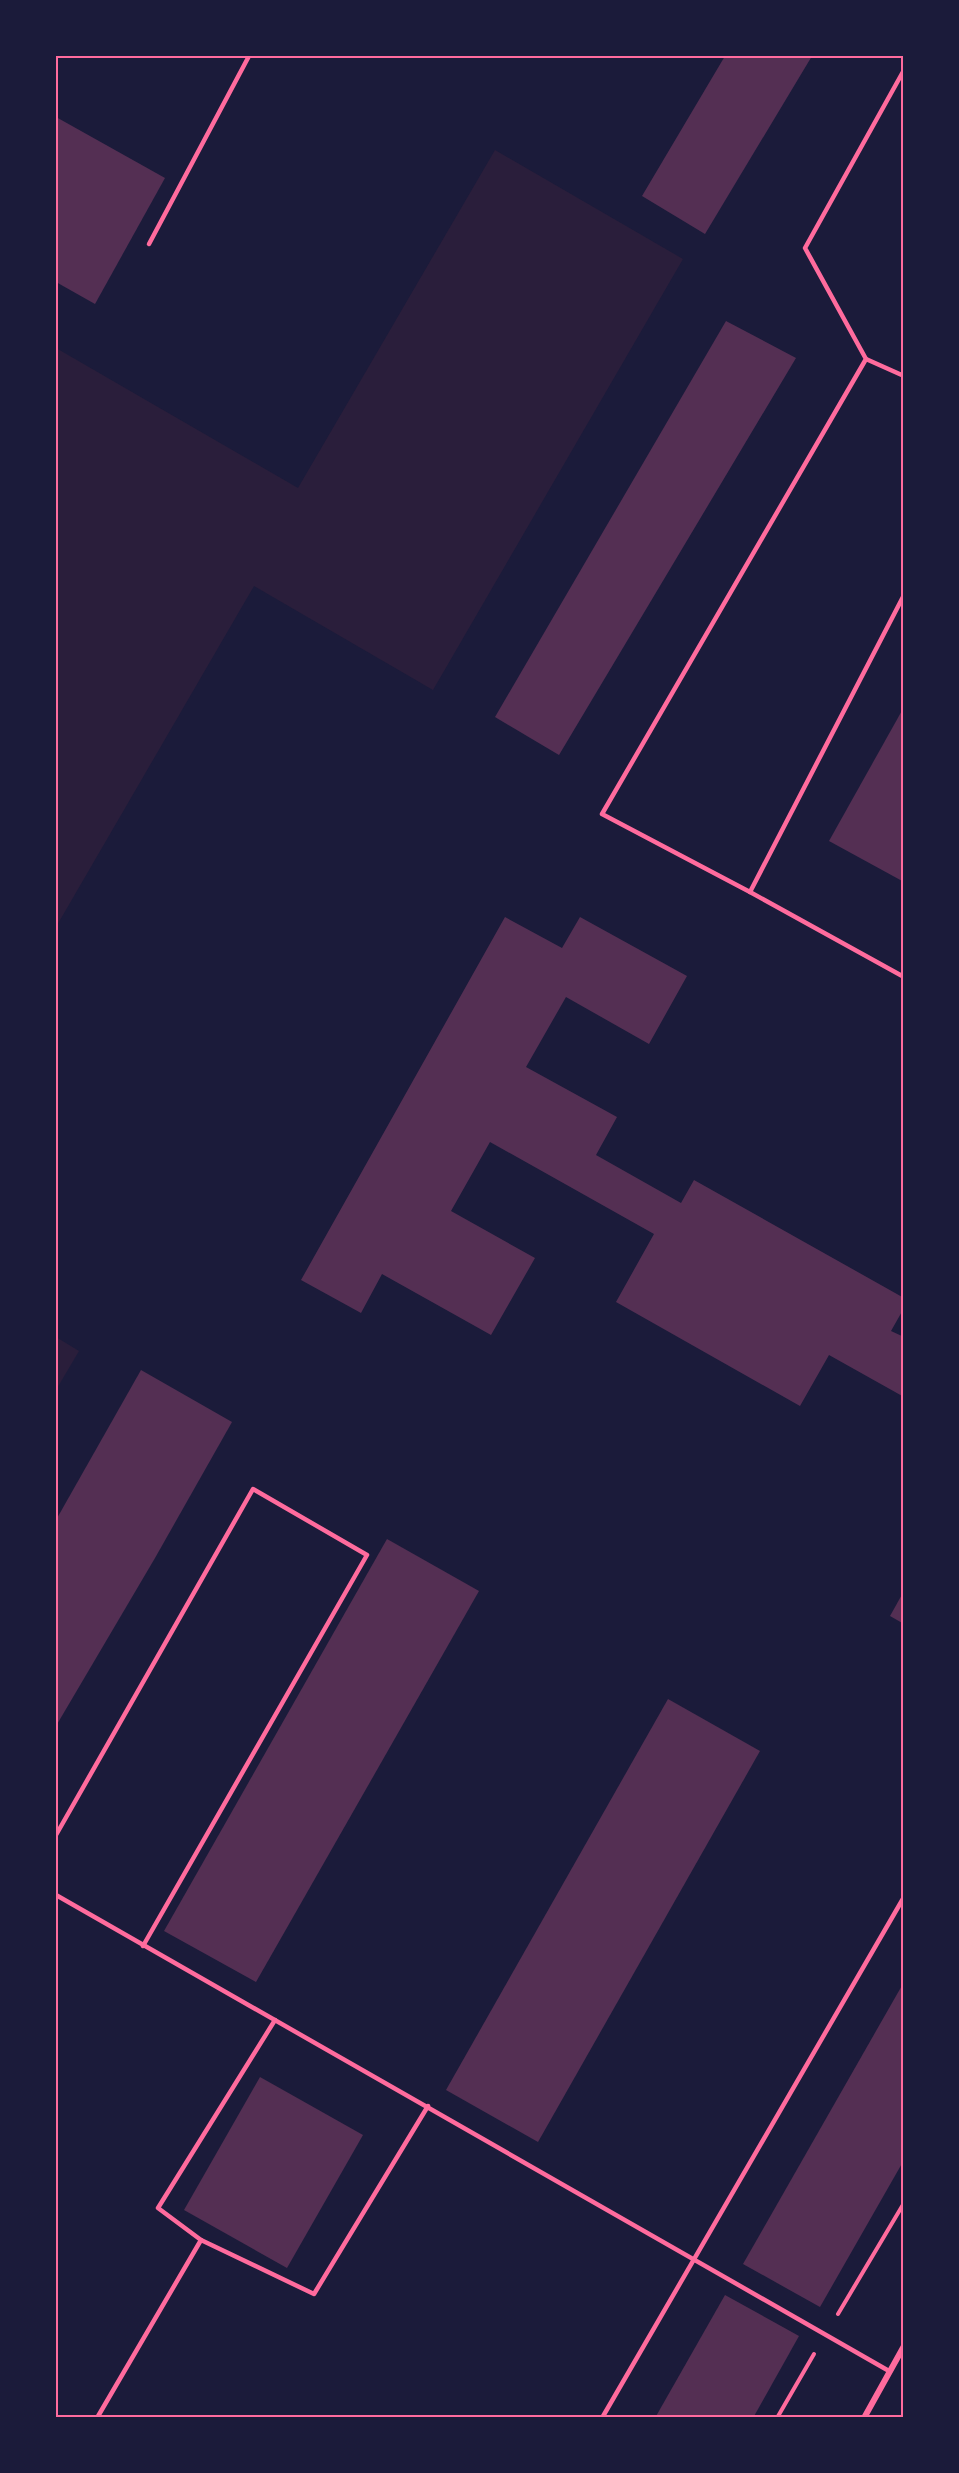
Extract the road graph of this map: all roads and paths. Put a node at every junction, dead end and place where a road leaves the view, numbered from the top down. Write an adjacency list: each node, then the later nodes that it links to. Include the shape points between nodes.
1 (249, 56): 3 (lane)
2 (903, 70): 4 (lane, via 805,248)
3 (149, 244)
4 (866, 359): 5 (lane); 7 (lane, via 602,814)
5 (903, 376)
6 (903, 595): 7 (lane)
7 (750, 892): 8 (lane)
8 (903, 977)
9 (56, 1835): 12 (lane, via 253,1489 367,1555)
10 (56, 1895): 12 (lane)
11 (903, 1897): 17 (lane)
12 (143, 1946): 13 (lane)
13 (274, 2020): 14 (lane); 16 (lane, via 158,2208)
14 (428, 2106): 16 (lane, via 314,2294); 17 (lane)
15 (903, 2203): 18 (path)
16 (201, 2240): 21 (lane)
17 (692, 2260): 18 (lane); 22 (lane)
18 (825, 2335): 20 (lane); 23 (path)
19 (903, 2346): 20 (street)
20 (889, 2371): 24 (street)
21 (97, 2418)
22 (602, 2418)
23 (777, 2418)
24 (864, 2418)

